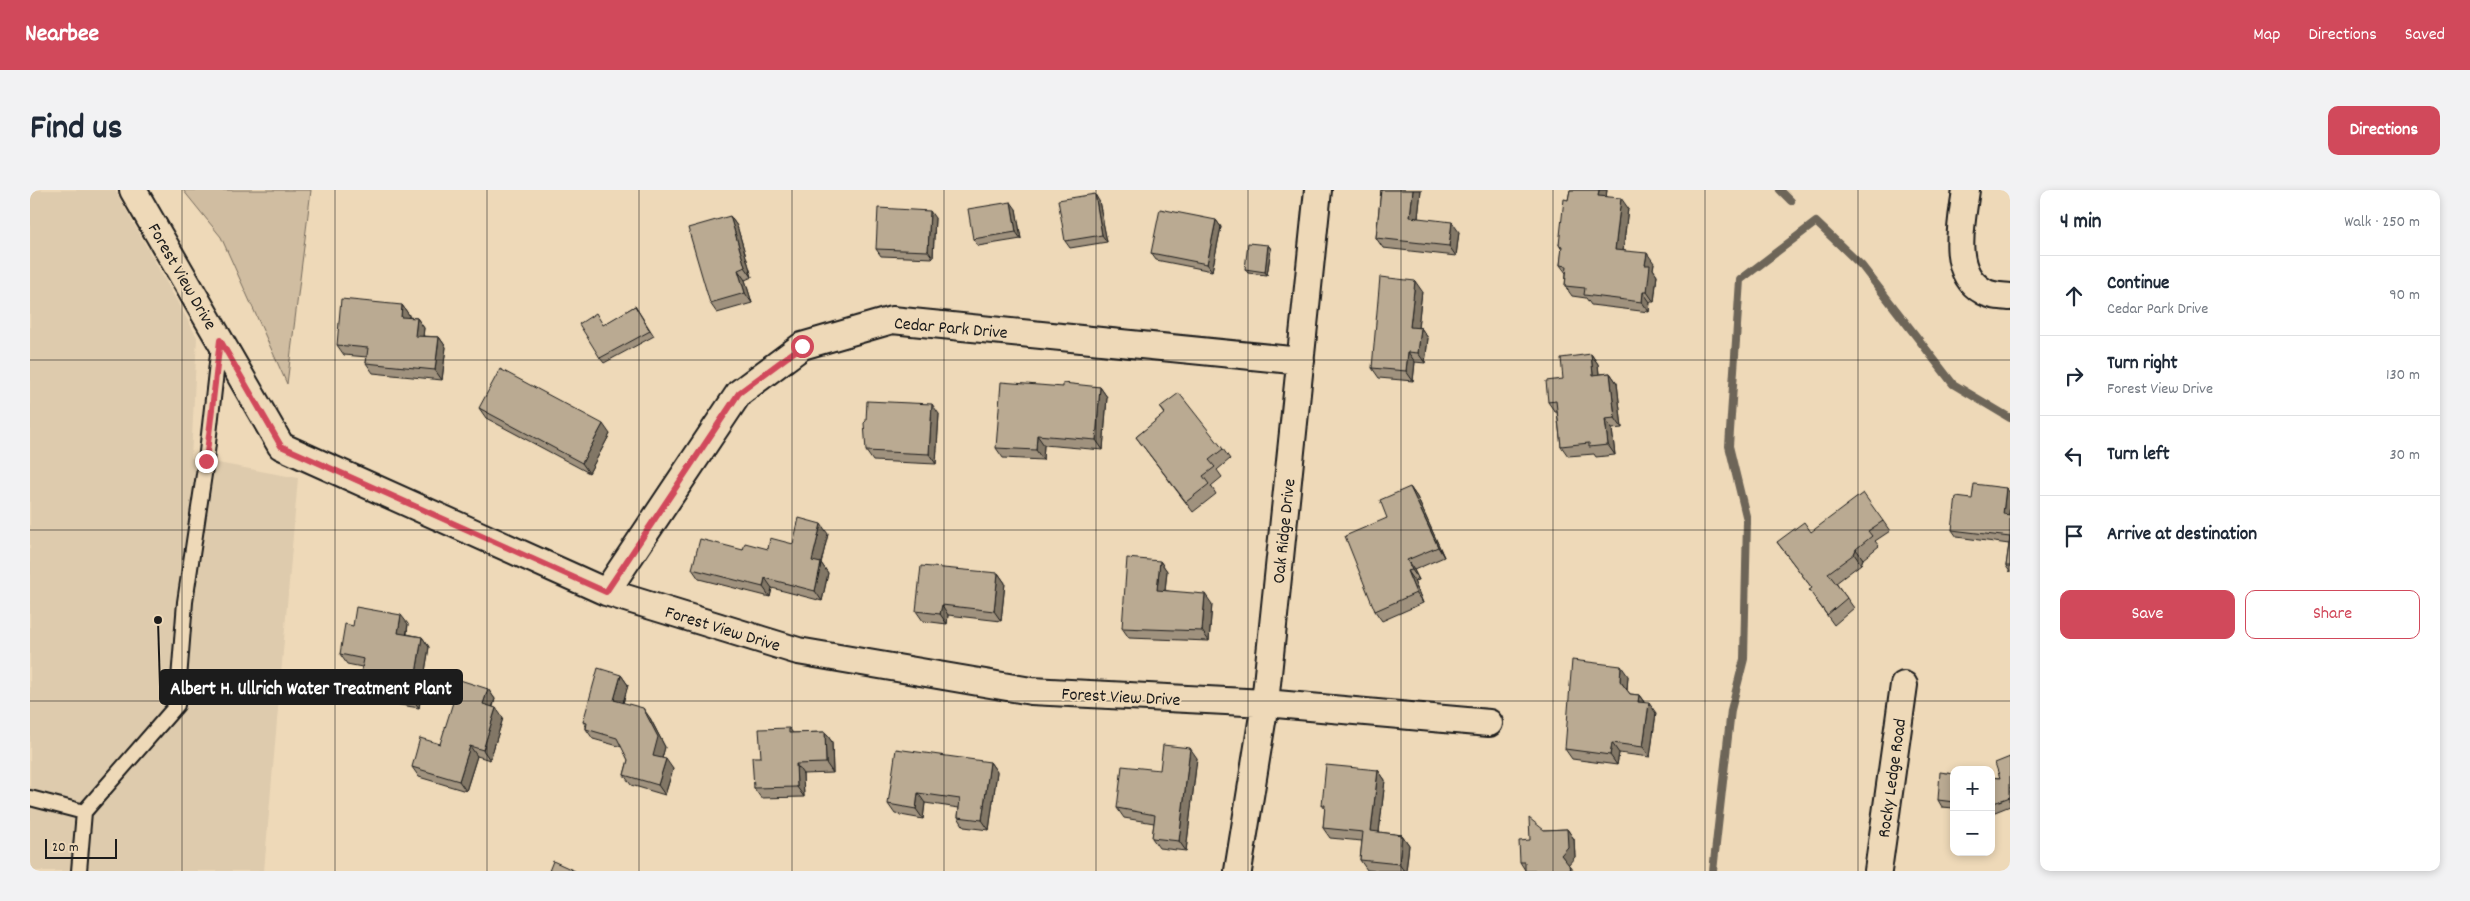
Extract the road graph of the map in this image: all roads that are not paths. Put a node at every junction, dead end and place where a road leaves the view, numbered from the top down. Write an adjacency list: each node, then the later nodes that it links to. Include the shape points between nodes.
1 (133, 190): 5 (street, Forest View Drive)
2 (1318, 190): 6 (street, Oak Ridge Drive)
3 (1966, 190): 4 (street, via 1960,248 1963,265 1970,281 1984,292)
4 (2010, 297)
5 (220, 340): 7 (street, Forest View Drive, via 281,446); 12 (lane, via 185,602 177,705)
6 (1301, 361): 7 (street, Cedar Park Drive, via 892,320 802,346 739,393); 9 (street, Oak Ridge Drive)
7 (606, 592): 9 (street, Forest View Drive, via 798,650 1021,689)
8 (1904, 685): 15 (street, Rocky Ledge Road)
9 (1265, 703): 10 (street, Forest View Drive); 14 (street, Oak Ridge Drive)
10 (1489, 723)
11 (30, 798): 12 (lane)
12 (84, 812): 13 (lane)
13 (79, 871)
14 (1238, 871)
15 (1878, 871)

